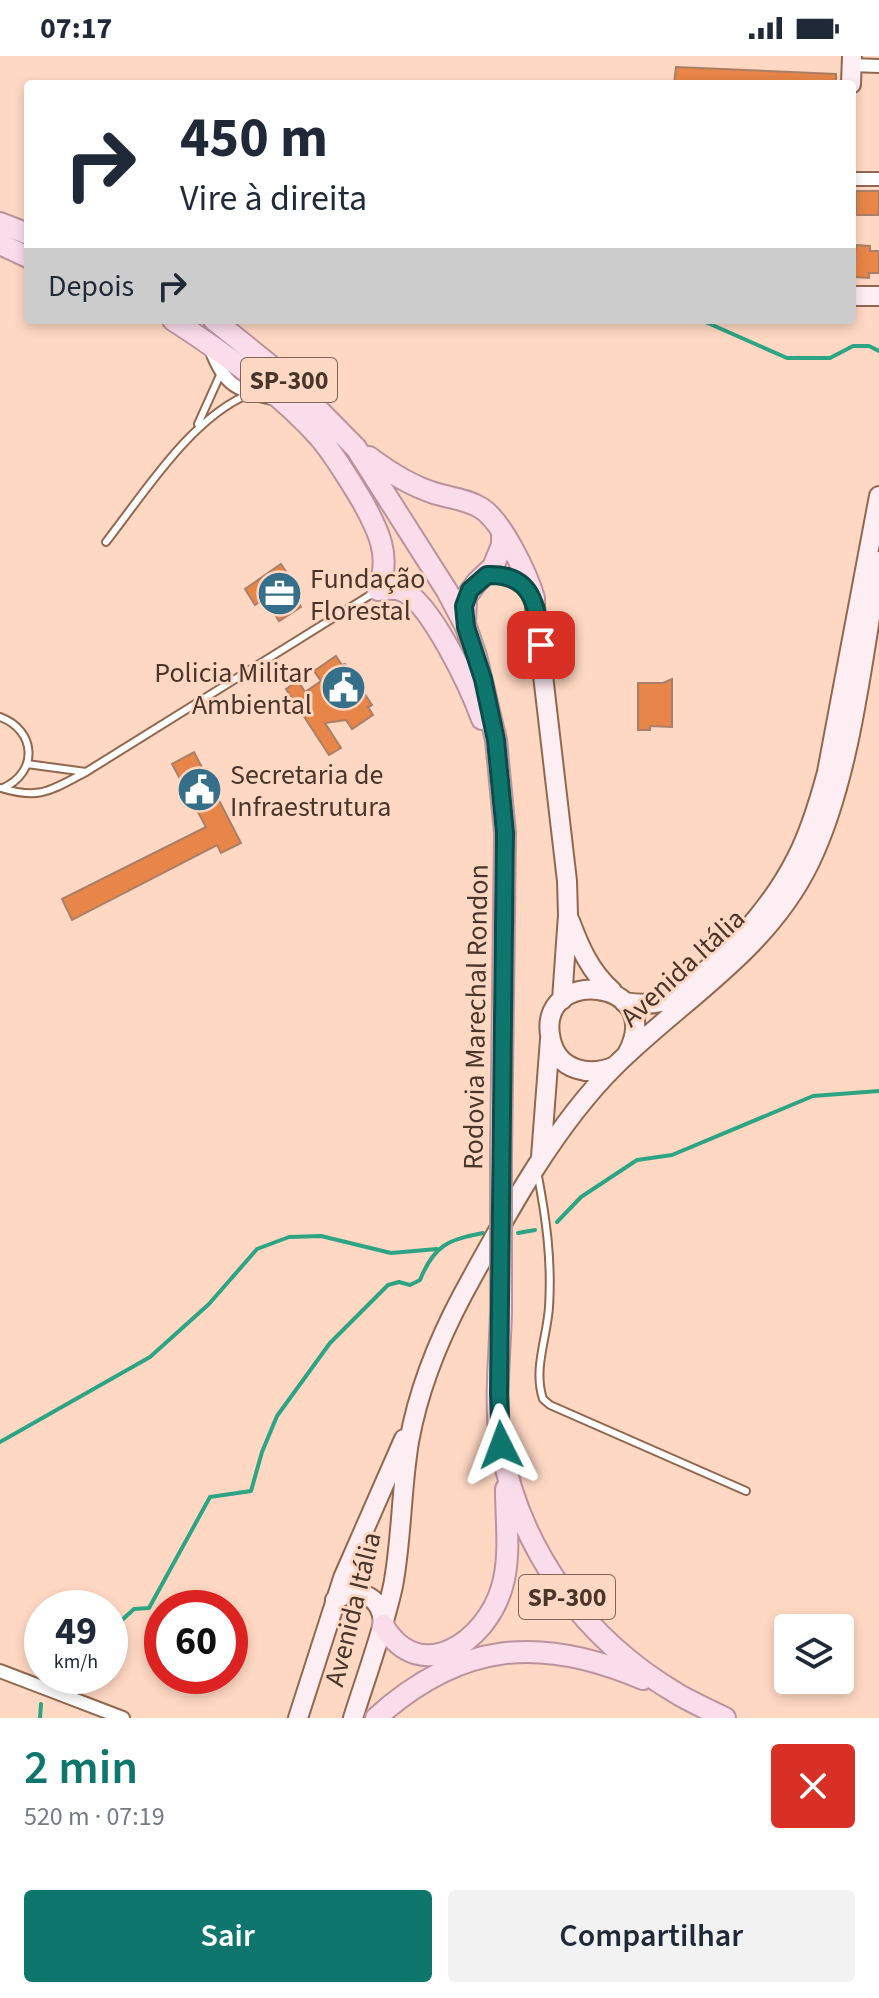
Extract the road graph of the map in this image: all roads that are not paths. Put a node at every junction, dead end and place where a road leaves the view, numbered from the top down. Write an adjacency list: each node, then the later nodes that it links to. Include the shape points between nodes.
1 (852, 60): 2 (street); 3 (main road)
2 (879, 66)
3 (851, 80)
4 (856, 179): 5 (street)
5 (879, 179)
6 (0, 223): 7 (main road)
7 (24, 232)
8 (0, 244): 9 (main road)
9 (24, 255)
10 (856, 296): 11 (main road)
11 (879, 296)
12 (179, 324): 14 (main road)
13 (219, 324): 19 (main road, Rodovia Marechal Rondon / SP-300, via 292,383)
14 (209, 346): 15 (street); 17 (main road)
15 (221, 373): 16 (street); 18 (lane)
16 (249, 394): 17 (street); 18 (lane, via 230,401)
17 (280, 400): 25 (main road, via 335,457 370,515 385,563)
18 (197, 428): 22 (lane)
19 (356, 448): 21 (main road, via 412,485 480,507); 27 (main road, Rodovia Marechal Rondon / SP-300)
20 (879, 496): 34 (main road, Avenida Itália, via 827,772 798,856 755,921 684,989 660,1002)
21 (502, 534): 24 (main road); 26 (main road)
22 (106, 542)
23 (879, 561): 37 (main road, Avenida Itália, via 840,775 810,862 751,947)
24 (487, 575): 26 (main road, via 518,581); 27 (main road, via 466,597)
25 (378, 590): 30 (main road, via 394,588 416,600 466,679); 31 (lane)
26 (534, 598): 33 (main road)
27 (466, 627): 30 (main road, Rodovia Marechal Rondon / SP-300, via 486,693)
28 (0, 717): 29 (lane, via 27,740)
29 (27, 764): 31 (lane); 32 (lane, via 12,784)
30 (499, 768): 40 (main road, Rodovia Marechal Rondon / SP-300, bridge, via 505,833 499,1420)
31 (86, 772): 32 (lane, via 42,794)
32 (0, 788)
33 (568, 915): 34 (main road, via 597,977); 35 (main road)
34 (620, 998): 35 (main road, via 602,988 587,988); 37 (main road, via 635,1029 633,1043)
35 (562, 1000): 36 (main road, via 554,1011)
36 (550, 1038): 37 (main road, via 563,1062 575,1069 602,1071); 38 (main road, Avenida Itália)
37 (620, 1061): 38 (main road, Avenida Itália)
38 (539, 1164): 39 (main road, Avenida Itália, via 451,1318); 41 (lane, via 551,1250 538,1378 543,1399)
39 (415, 1415): 42 (main road); 43 (main road, Avenida Itália)
40 (506, 1465): 43 (main road, via 506,1568 499,1597 483,1625 467,1640 433,1657 403,1650); 45 (main road, Rodovia Marechal Rondon / SP-300, via 525,1527 557,1584 623,1656)
41 (746, 1491)
42 (335, 1600): 43 (main road, via 356,1592 368,1595 382,1613); 46 (main road)
43 (383, 1625): 48 (main road, Avenida Itália)
44 (0, 1671): 47 (street)
45 (676, 1693): 49 (main road, via 567,1654 505,1652 446,1669 419,1683); 50 (main road, Rodovia Marechal Rondon / SP-300)
46 (297, 1714)
47 (123, 1718)
48 (353, 1718)
49 (376, 1718)
50 (725, 1718)

